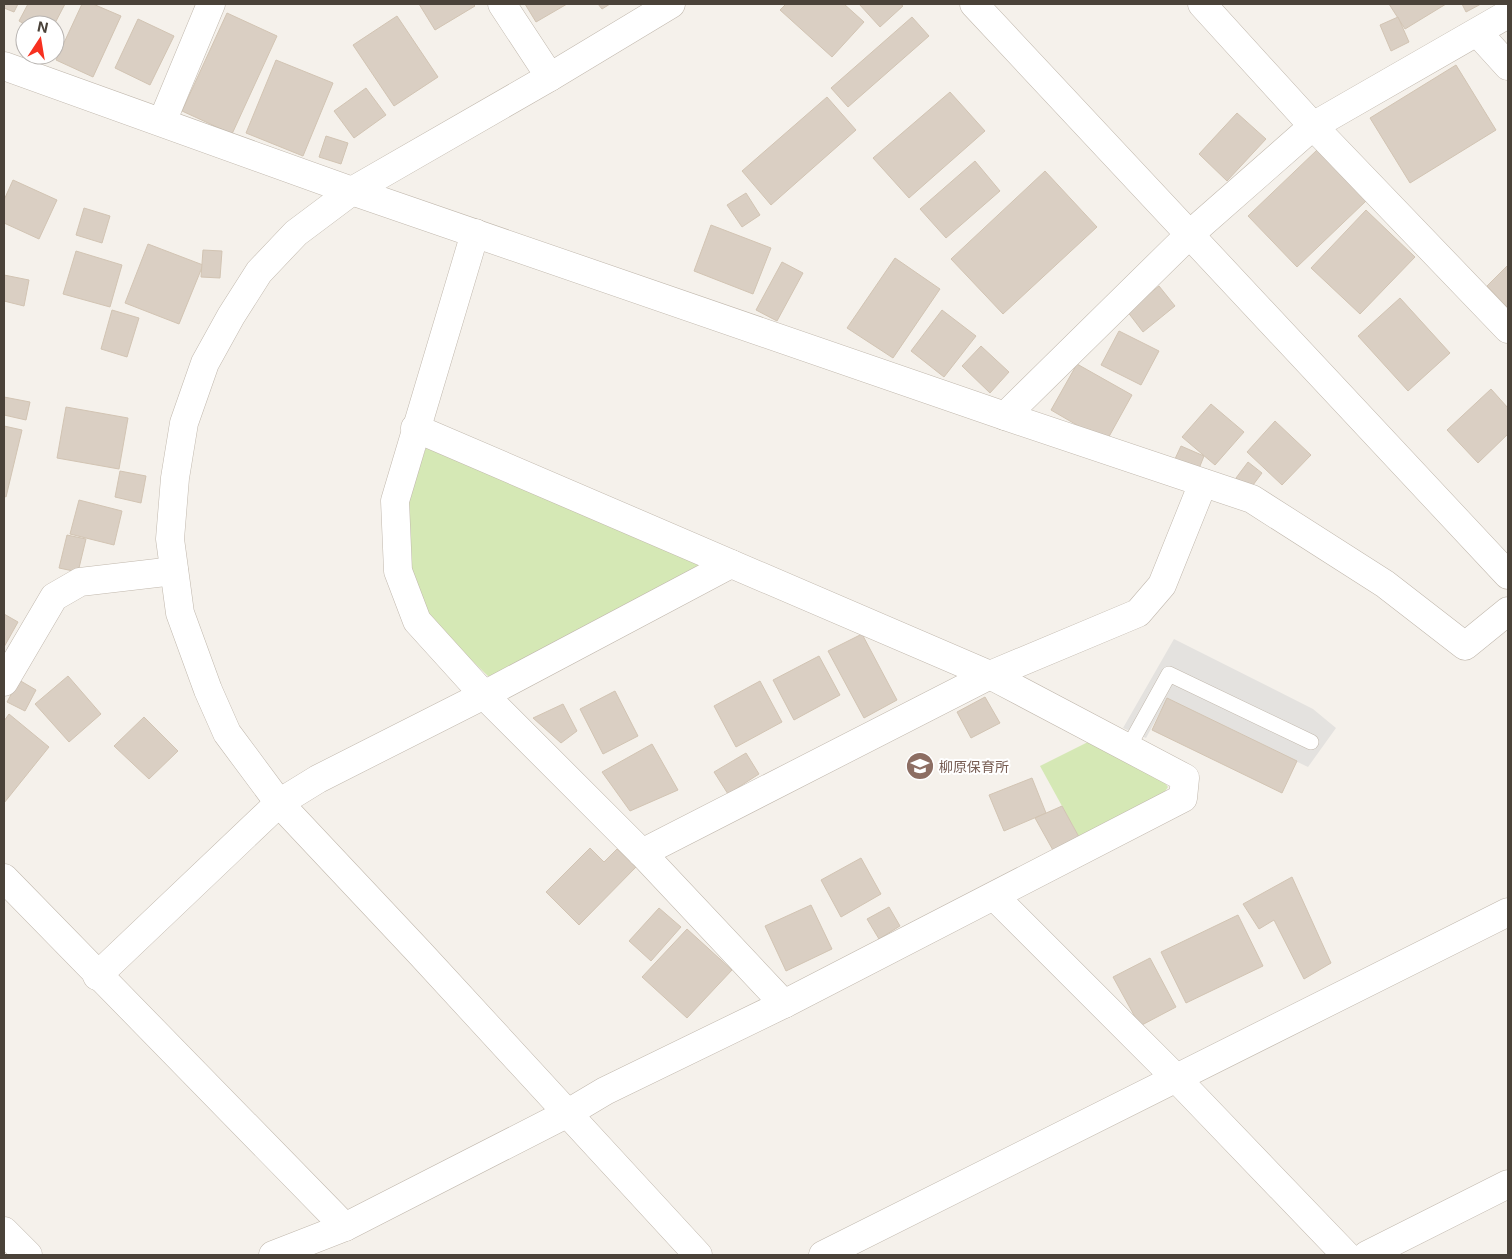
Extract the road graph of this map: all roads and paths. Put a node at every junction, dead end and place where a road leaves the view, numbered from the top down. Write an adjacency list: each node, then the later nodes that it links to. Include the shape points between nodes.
1 (211, 4): 11 (street)
2 (502, 4): 10 (street)
3 (671, 4): 10 (street)
4 (974, 4): 15 (street)
5 (1202, 4): 12 (street)
6 (1508, 14): 7 (street)
7 (1478, 33): 8 (street); 12 (street)
8 (1508, 66)
9 (7, 75): 11 (street)
10 (550, 77): 13 (street)
11 (162, 122): 13 (street)
12 (1313, 126): 15 (street); 16 (street)
13 (352, 191): 14 (street); 21 (street, via 296,233 259,272 205,363 184,424 175,478 170,539)
14 (475, 233): 17 (street); 18 (street)
15 (1189, 235): 17 (street); 22 (street)
16 (1508, 329)
17 (1005, 416): 19 (street)
18 (416, 428): 20 (street); 26 (street, via 395,502 398,571 417,621)
19 (1203, 483): 23 (street, via 1252,499 1306,531 1385,584 1465,646); 24 (street, via 1162,585 1138,613)
20 (732, 564): 24 (street); 26 (street)
21 (174, 571): 25 (street, via 80,582 54,597); 29 (street, via 180,612 227,733)
22 (1508, 575)
23 (1508, 611)
24 (990, 675): 28 (street); 30 (street)
25 (4, 682)
26 (484, 695): 29 (street, via 318,778); 30 (street)
27 (1311, 742): 28 (lane, via 1169,674)
28 (1128, 748): 32 (street, via 1185,778 1183,798)
29 (279, 803): 34 (street); 37 (street)
30 (642, 853): 35 (street)
31 (4, 878): 34 (street)
32 (995, 897): 35 (street); 36 (street)
33 (1508, 912): 36 (street)
34 (97, 976): 39 (street)
35 (784, 1004): 37 (street, via 605,1091)
36 (1176, 1078): 44 (street); 45 (street)
37 (568, 1113): 39 (street); 43 (street)
38 (1508, 1184): 46 (street)
39 (345, 1227): 42 (street)
40 (4, 1231): 41 (street)
41 (28, 1255)
42 (273, 1255)
43 (698, 1255)
44 (823, 1255)
45 (1346, 1255)
46 (1366, 1255)

